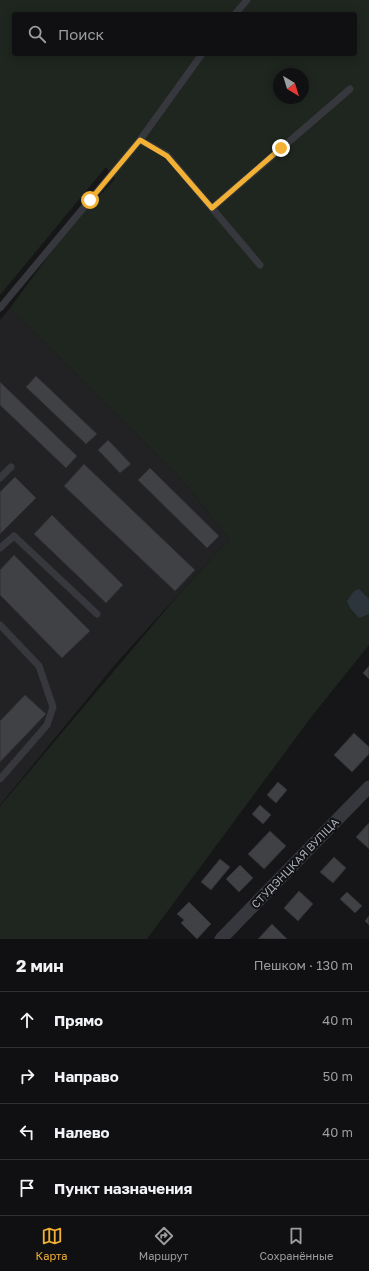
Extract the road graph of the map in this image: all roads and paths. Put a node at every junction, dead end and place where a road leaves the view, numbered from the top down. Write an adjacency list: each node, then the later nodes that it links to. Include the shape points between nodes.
1 (247, 0): 2 (lane)
2 (237, 12)
3 (201, 56): 5 (lane)
4 (350, 88): 6 (lane)
5 (140, 140): 6 (lane, via 167,156); 8 (lane)
6 (212, 208): 7 (lane)
7 (260, 265)
8 (0, 308)
9 (11, 467): 10 (lane)
10 (0, 478)
11 (0, 548): 12 (lane, via 14,536)
12 (97, 614)
13 (0, 625): 14 (lane, via 39,666 52,707 47,725)
14 (0, 779)
15 (369, 786): 16 (street, СТУДЭНЦКАЯ ВУЛІЦА)
16 (221, 939)

